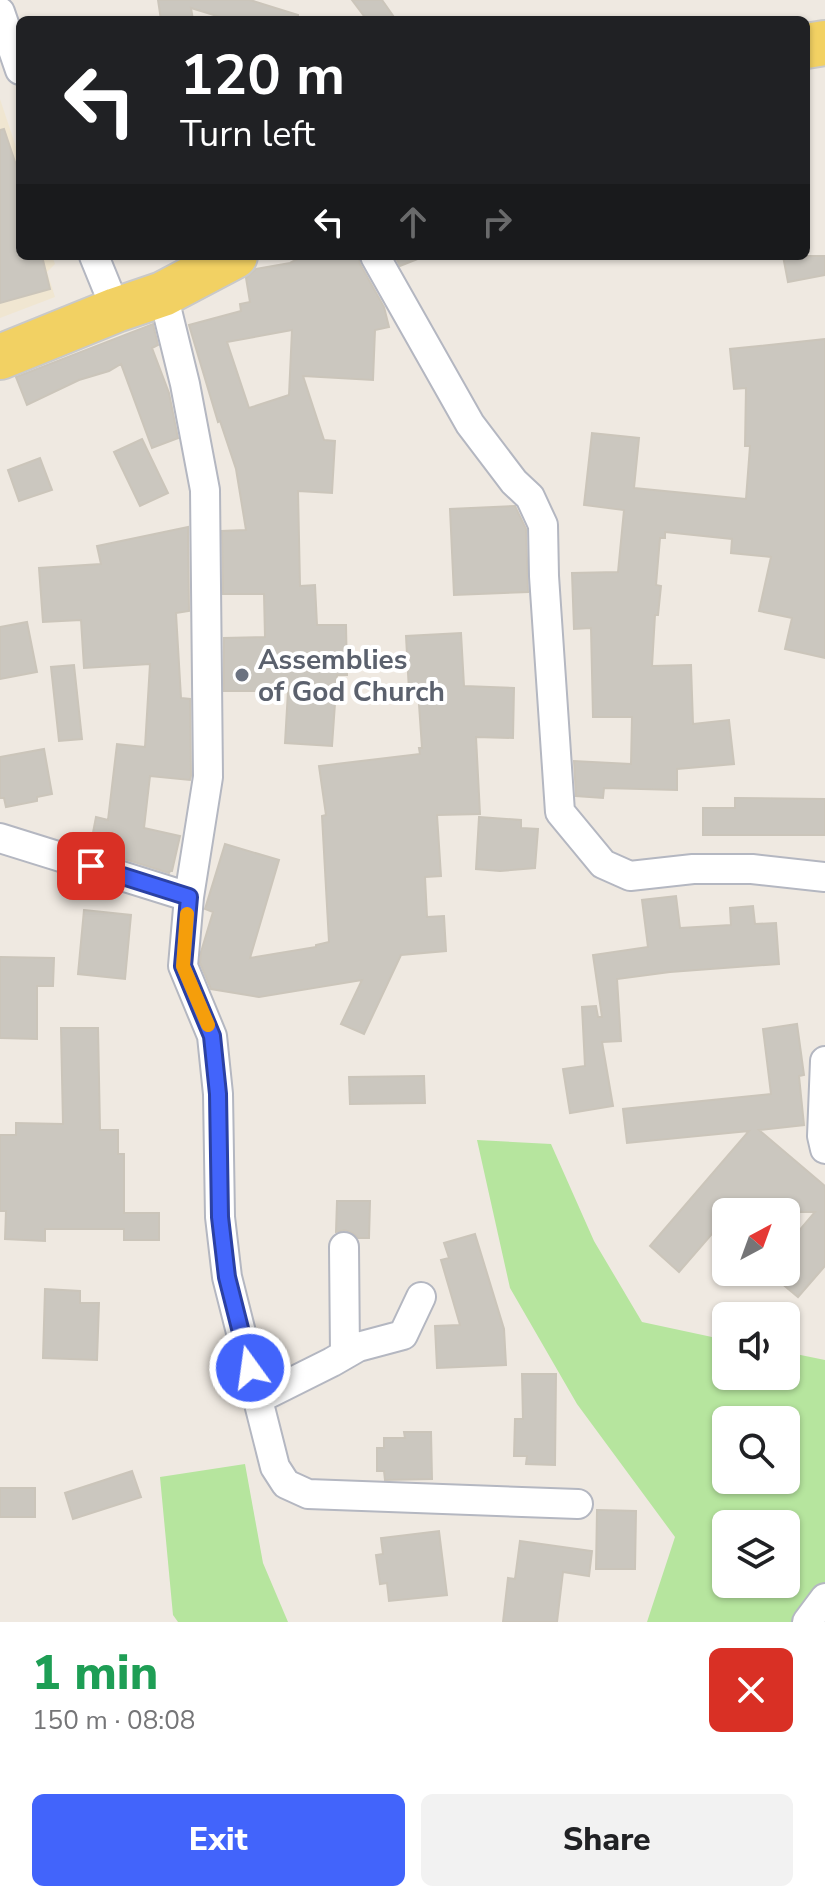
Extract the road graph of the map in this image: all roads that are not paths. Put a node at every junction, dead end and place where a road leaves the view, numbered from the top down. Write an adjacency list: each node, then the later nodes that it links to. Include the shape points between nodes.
1 (0, 12): 2 (street)
2 (16, 58)
3 (96, 260): 7 (street)
4 (227, 260): 6 (main road)
5 (377, 260): 10 (street, via 470,424 530,497 543,525 560,812 603,864 630,876 752,869)
6 (163, 294): 7 (main road); 11 (street, via 205,490 208,777)
7 (116, 310): 8 (main road)
8 (0, 357)
9 (0, 838): 11 (street)
10 (825, 877)
11 (189, 897): 17 (street, via 183,966 212,1036 223,1247)
12 (825, 1061): 13 (street)
13 (825, 1149)
14 (344, 1247): 16 (street)
15 (421, 1297): 16 (street, via 403,1335)
16 (345, 1354): 17 (street)
17 (258, 1399): 18 (street, via 275,1467 286,1484 308,1494)
18 (578, 1504)
19 (825, 1598): 20 (street)
20 (807, 1622)

